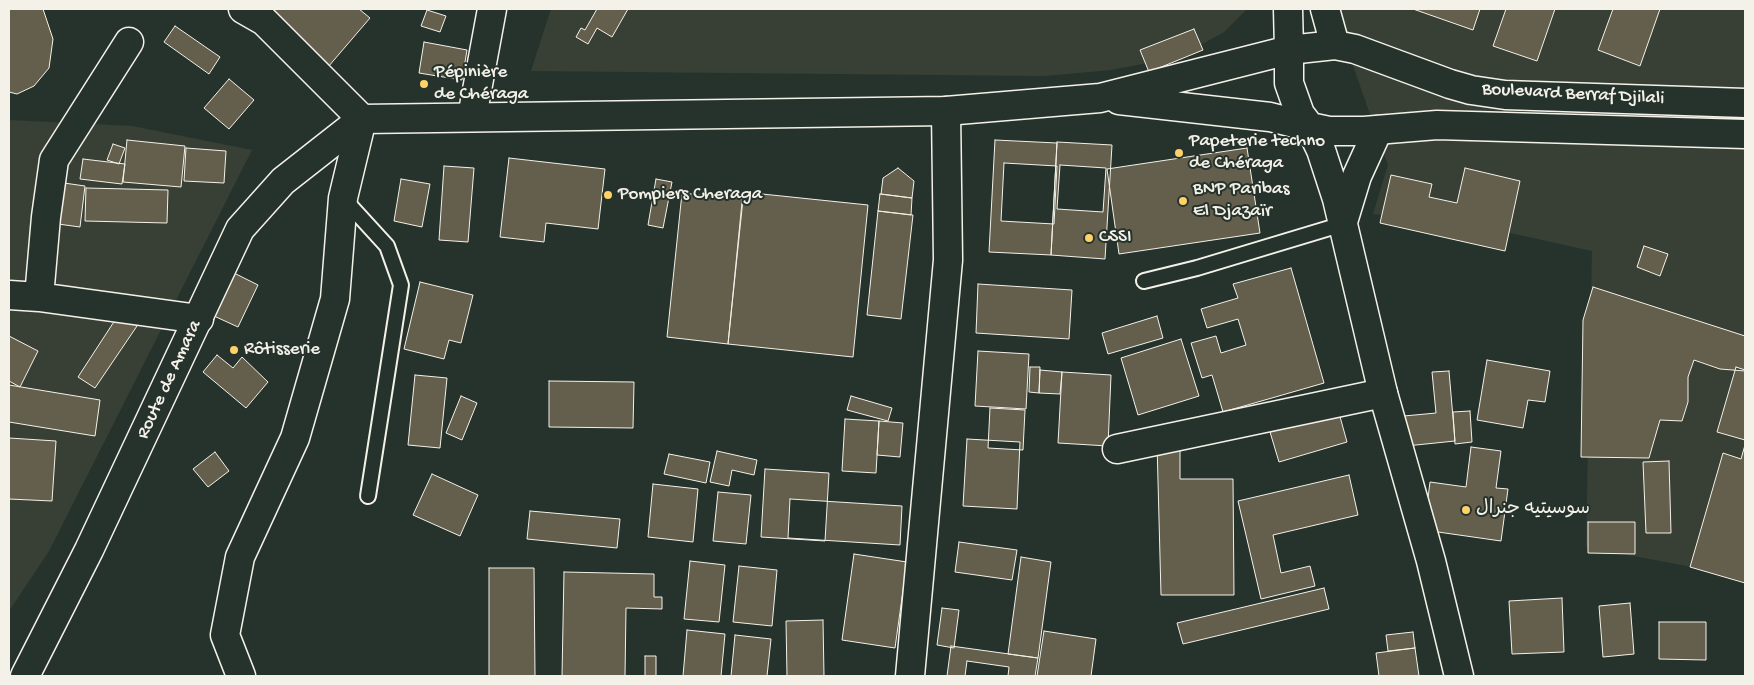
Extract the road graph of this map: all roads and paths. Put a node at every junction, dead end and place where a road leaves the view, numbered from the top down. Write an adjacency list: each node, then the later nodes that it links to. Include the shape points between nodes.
1 (243, 9): 12 (main road, via 264,21)
2 (492, 9): 11 (main road)
3 (1288, 9): 7 (main road)
4 (1325, 9): 6 (main road)
5 (129, 42): 20 (main road, via 54,160)
6 (1335, 45): 7 (main road, Boulevard Berraf Djilali); 9 (main road, Boulevard Berraf Djilali, via 1480,91 1540,97)
7 (1289, 50): 8 (main road, Boulevard Berraf Djilali); 13 (main road, via 1292,91 1300,114)
8 (1100, 98): 10 (main road); 13 (main road, Boulevard Berraf Djilali, via 1270,116)
9 (1745, 103)
10 (946, 111): 11 (main road); 27 (main road, via 948,260)
11 (472, 117): 12 (main road)
12 (362, 119): 16 (main road); 21 (main road, Route de Amara, via 283,181 240,229)
13 (1310, 127): 14 (main road, Boulevard Berraf Djilali, via 1346,132); 17 (main road, via 1330,174)
14 (1378, 130): 15 (main road, Boulevard Berraf Djilali, via 1436,125); 17 (main road, via 1357,176)
15 (1745, 134)
16 (343, 198): 24 (lane, via 387,246 401,285); 26 (main road, via 335,299 295,438 240,557 225,635)
17 (1343, 224): 18 (lane); 22 (main road)
18 (1144, 281)
19 (9, 295): 20 (main road)
20 (39, 297): 21 (main road)
21 (199, 320): 25 (main road, Route de Amara)
22 (1383, 393): 23 (main road); 28 (main road, via 1431,561)
23 (1117, 449)
24 (368, 496)
25 (25, 676)
26 (241, 676)
27 (910, 676)
28 (1459, 676)

